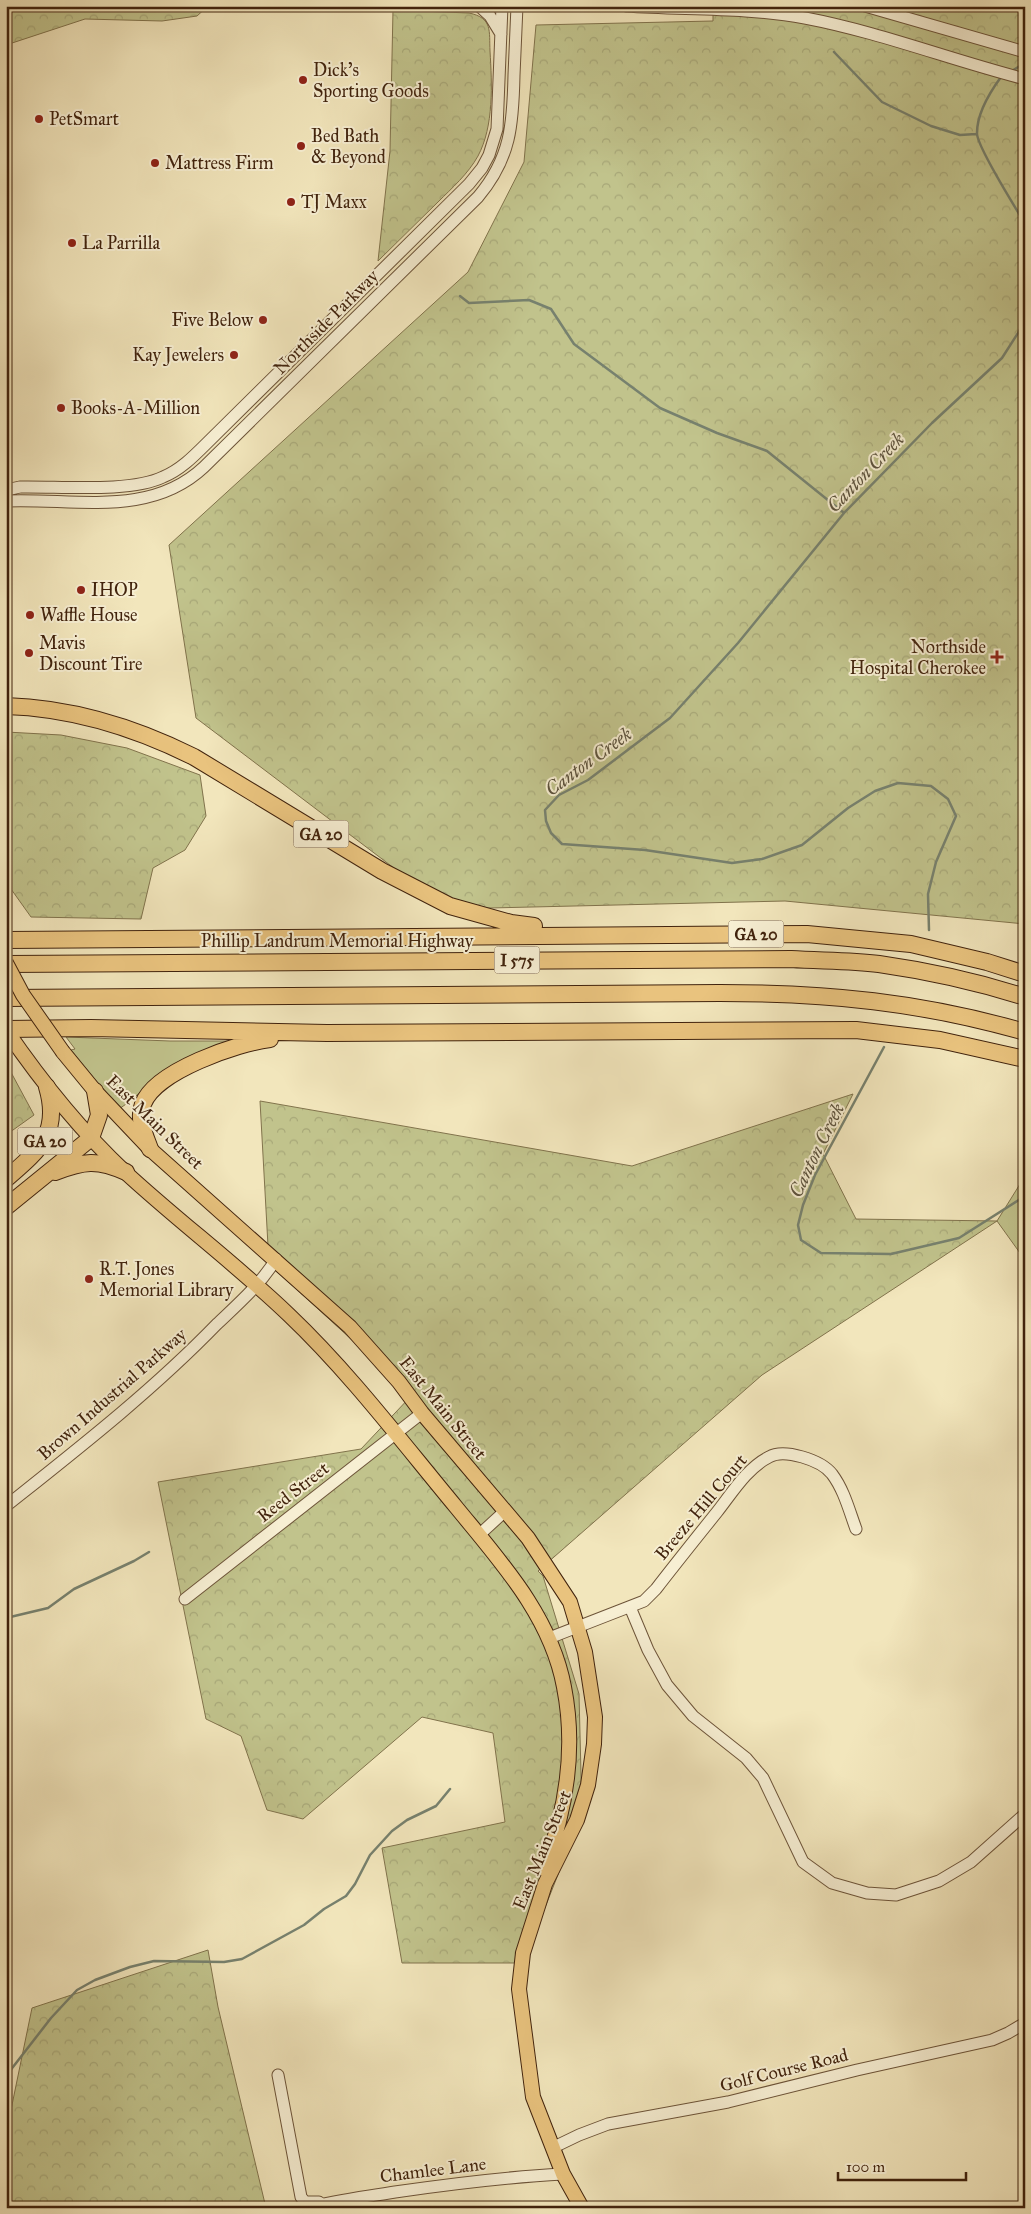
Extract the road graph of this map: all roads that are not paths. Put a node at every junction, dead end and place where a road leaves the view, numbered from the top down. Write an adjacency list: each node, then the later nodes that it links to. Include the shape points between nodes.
1 (479, 6): 7 (street)
2 (502, 6): 7 (street, Northside Parkway)
3 (516, 6): 11 (street, Northside Parkway, via 512,126 506,150 491,180 478,197 204,467 185,483 145,499)
4 (626, 6): 6 (street)
5 (865, 6): 8 (street)
6 (792, 11): 9 (street)
7 (501, 34): 10 (street, Northside Parkway, via 497,129 489,155 478,174 194,456 174,472 143,484)
8 (1025, 52)
9 (1025, 79)
10 (6, 490)
11 (6, 501)
12 (6, 706): 13 (highway, GA 20, via 84,715 166,743 382,871 450,906 511,923)
13 (601, 934): 14 (highway); 16 (highway, GA 20, via 848,936 911,944)
14 (6, 940)
15 (6, 963): 17 (highway, Phillip Landrum Memorial Highway / I 575, via 791,959 904,968); 24 (main road, East Main Street, bridge, via 23,996)
16 (1025, 974)
17 (1025, 997)
18 (6, 998): 20 (highway, I 575, via 798,994 902,1004)
19 (6, 1029): 21 (highway, GA 20); 23 (main road, East Main Street / GA 20)
20 (1025, 1032)
21 (327, 1033): 22 (highway, GA 20, via 856,1030 940,1040); 26 (highway, via 249,1043 215,1053 171,1077 152,1090 143,1103 142,1125)
22 (1025, 1059)
23 (47, 1087): 25 (main road, East Main Street); 29 (highway, GA 20, via 52,1114 46,1139)
24 (95, 1091): 25 (highway, via 99,1115); 26 (main road, East Main Street)
25 (91, 1138): 27 (main road, East Main Street); 28 (highway)
26 (150, 1149): 31 (main road, East Main Street)
27 (126, 1172): 28 (highway, via 92,1162); 32 (main road, East Main Street)
28 (42, 1178): 30 (highway)
29 (6, 1179)
30 (6, 1207)
31 (276, 1259): 32 (street, Brown Industrial Parkway); 33 (main road, East Main Street, via 350,1327)
32 (256, 1286): 34 (main road, East Main Street, via 351,1381); 35 (street, Brown Industrial Parkway, via 173,1369)
33 (422, 1413): 34 (street, Reed Street); 36 (main road, East Main Street)
34 (395, 1434): 38 (main road, East Main Street); 39 (street, Reed Street)
35 (6, 1506)
36 (504, 1512): 38 (street); 41 (main road, East Main Street, via 528,1538 562,1586)
37 (856, 1529): 40 (street, Breeze Hill Court, via 842,1490 830,1472 795,1455 770,1456 756,1465 735,1488 656,1589)
38 (479, 1535): 42 (main road, East Main Street, via 542,1622)
39 (185, 1599)
40 (630, 1607): 41 (street, Breeze Hill Court); 43 (street, via 667,1685 693,1716 746,1758 763,1778 803,1862 832,1883 867,1894 896,1895 939,1881 972,1862)
41 (578, 1627): 42 (street, Breeze Hill Court); 44 (main road, East Main Street, via 595,1717 588,1785 577,1820 545,1884)
42 (549, 1638): 44 (main road, East Main Street, via 564,1685 570,1755 559,1821 532,1904)
43 (1025, 1814)
44 (525, 1945): 47 (main road, East Main Street, via 519,1989 528,2066 533,2097)
45 (1025, 2023): 47 (street, Golf Course Road, via 992,2040 728,2102 608,2124)
46 (278, 2075): 49 (street, via 301,2197 305,2202)
47 (552, 2148): 48 (main road, East Main Street)
48 (563, 2174): 49 (street, Chamlee Lane); 51 (main road, East Main Street)
49 (328, 2202): 50 (street, Chamlee Lane)
50 (308, 2208)
51 (582, 2208)

